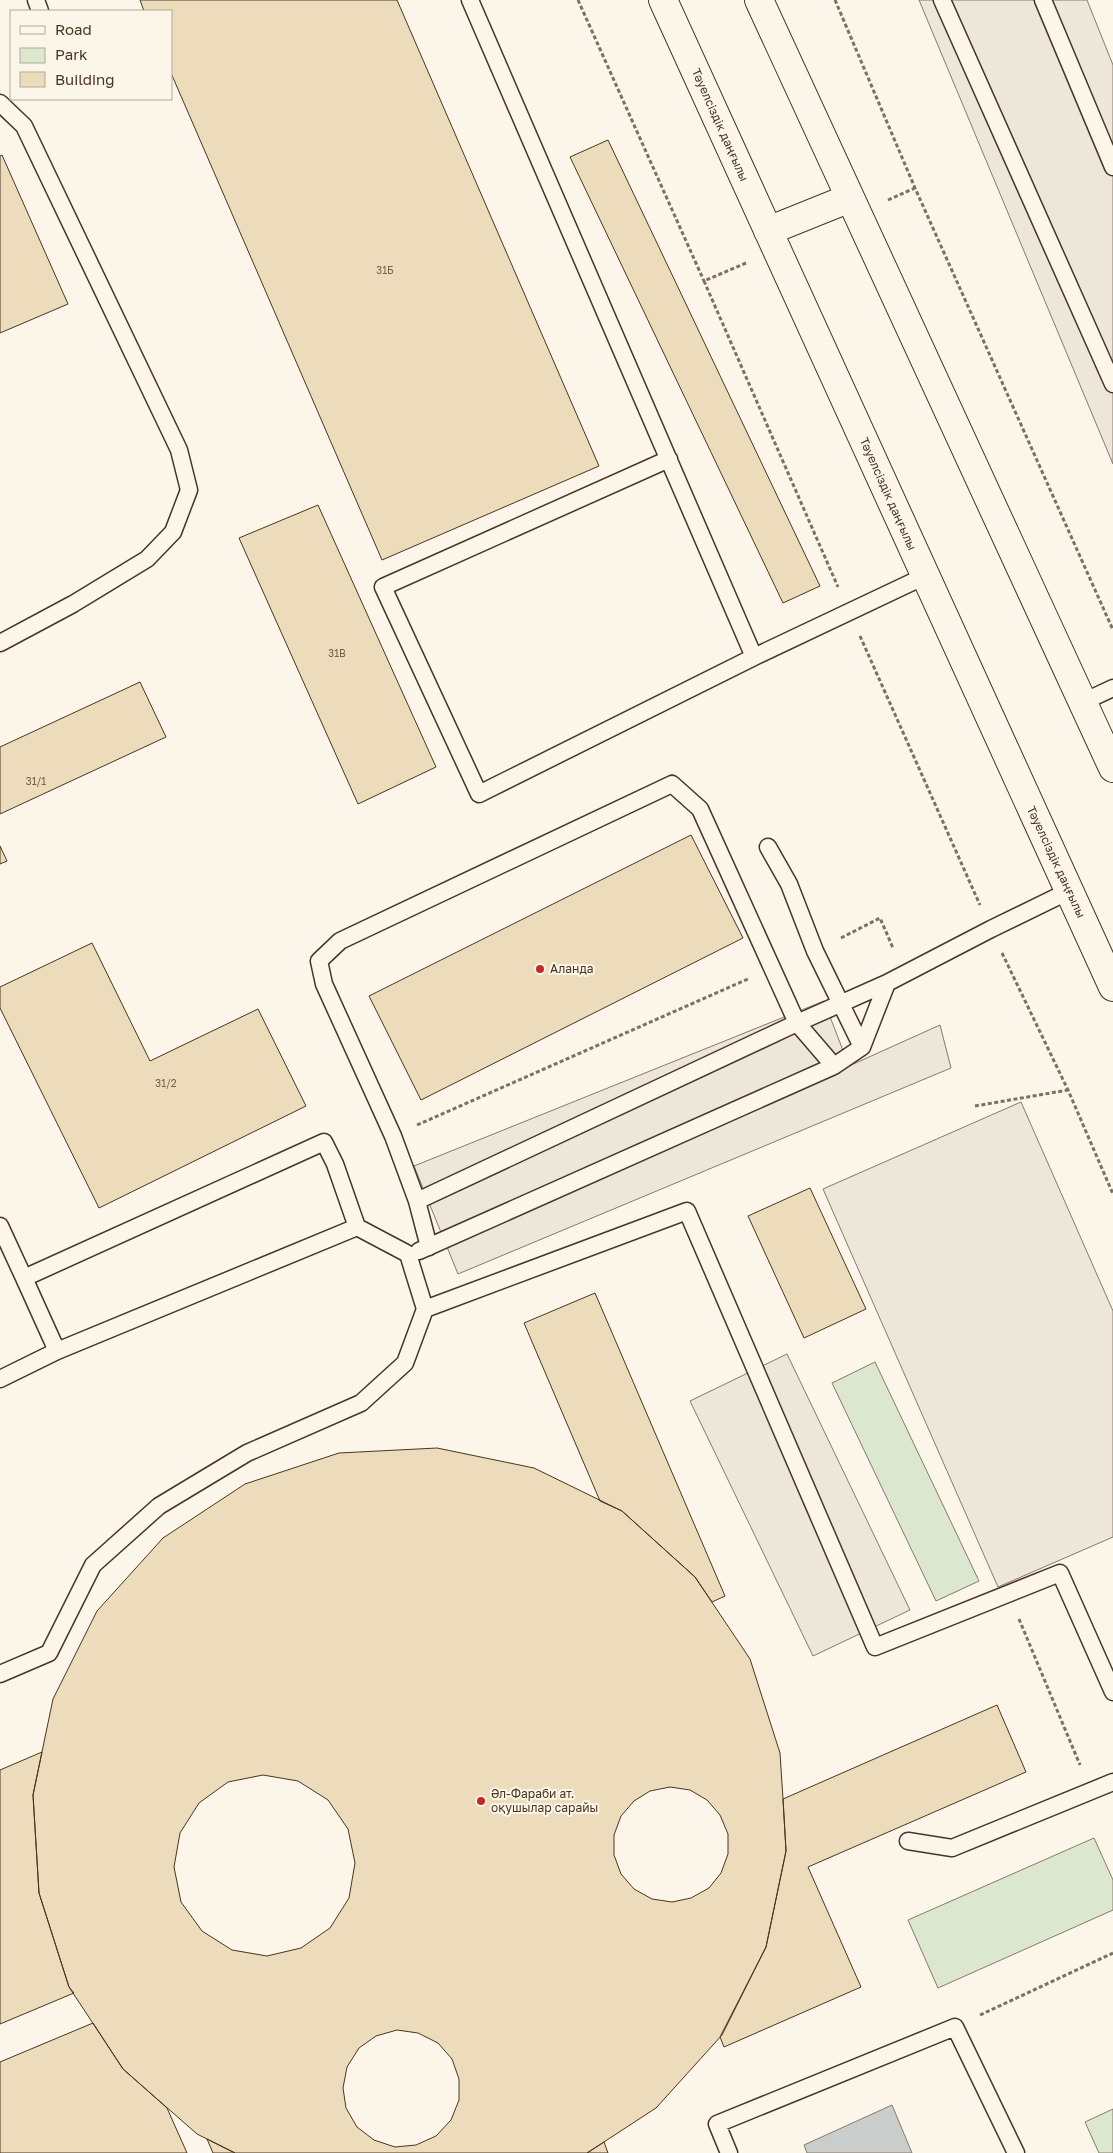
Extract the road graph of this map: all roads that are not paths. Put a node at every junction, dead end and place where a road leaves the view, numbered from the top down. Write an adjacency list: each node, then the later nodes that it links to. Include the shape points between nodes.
1 (470, 0): 11 (lane)
2 (663, 0): 9 (main road, Тәуелсіздік даңғылы)
3 (759, 0): 8 (main road)
4 (942, 0): 10 (lane)
5 (1043, 0): 7 (lane)
6 (0, 103): 13 (lane, via 24,126 178,450 189,490 173,532 147,559)
7 (1113, 167)
8 (850, 198): 9 (main road); 16 (main road)
9 (772, 241): 12 (main road, Тәуелсіздік даңғылы)
10 (1113, 384)
11 (669, 459): 14 (lane); 14 (lane, via 383,587 479,794)
12 (925, 576): 14 (lane); 19 (main road, Тәуелсіздік даңғылы)
13 (0, 643)
14 (754, 657)
15 (1113, 688): 16 (lane)
16 (1083, 702): 17 (main road)
17 (1113, 768)
18 (768, 847): 22 (lane, via 789,884 815,951)
19 (1069, 891): 20 (lane); 21 (main road, Тәуелсіздік даңғылы)
20 (887, 982): 22 (lane); 24 (lane)
21 (1113, 987)
22 (842, 1002): 23 (lane); 24 (lane)
23 (797, 1022): 25 (lane); 26 (lane); 26 (lane, via 700,809 672,784 340,941 318,961 324,984 393,1136)
24 (862, 1047): 25 (lane)
25 (834, 1066): 29 (lane)
26 (417, 1201): 29 (lane)
27 (0, 1226): 31 (lane)
28 (357, 1227): 30 (lane); 31 (lane, via 324,1142); 33 (lane)
29 (429, 1247): 30 (lane)
30 (408, 1254): 32 (lane)
31 (24, 1278): 33 (lane)
32 (425, 1310): 35 (lane, via 405,1363 361,1403 247,1453 159,1506 93,1564 49,1653); 36 (lane, via 687,1211 875,1647 1060,1573)
33 (57, 1351): 34 (lane)
34 (0, 1379)
35 (0, 1674)
36 (1113, 1692)
37 (1113, 1782): 38 (lane, via 952,1848)
38 (908, 1842)
39 (729, 2153): 40 (lane, via 716,2124 955,2027)
40 (1016, 2153)

